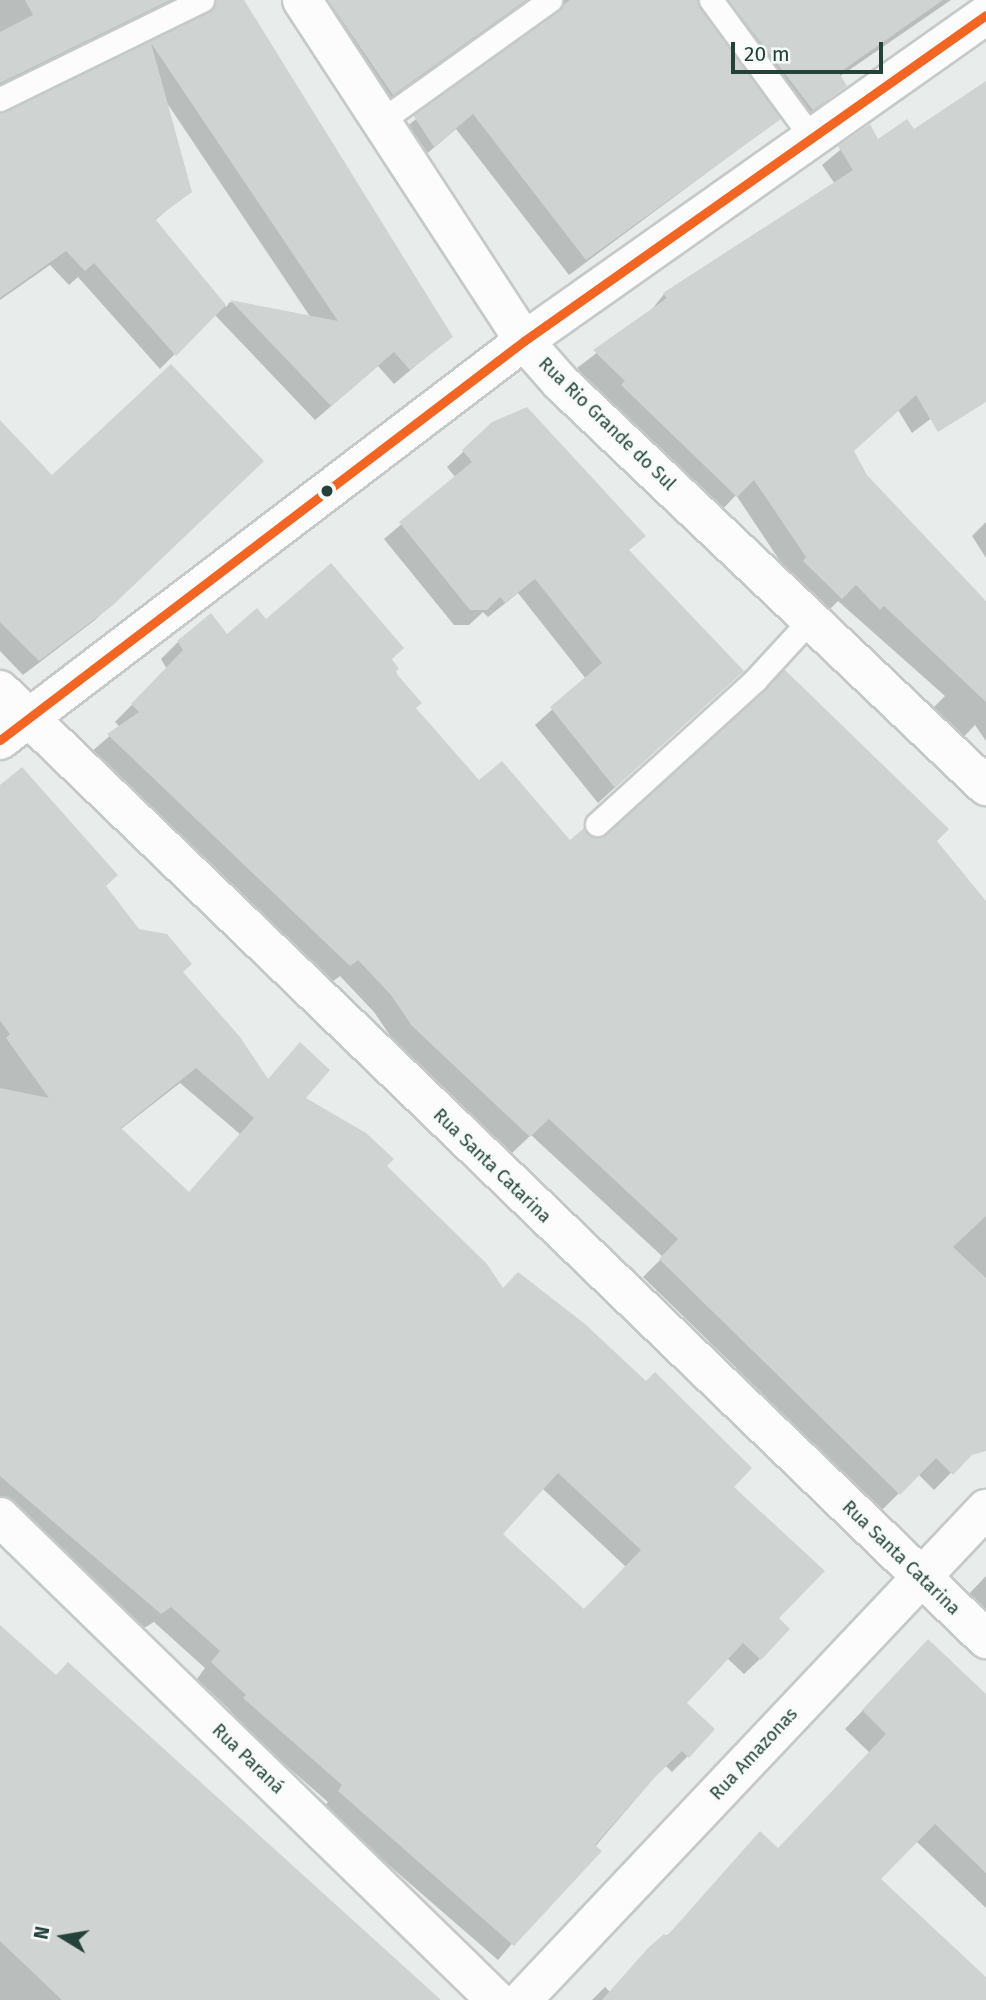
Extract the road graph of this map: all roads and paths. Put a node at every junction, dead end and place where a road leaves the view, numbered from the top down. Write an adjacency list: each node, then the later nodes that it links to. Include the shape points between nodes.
1 (202, 0): 6 (lane)
2 (550, 0): 7 (lane)
3 (711, 0): 8 (lane)
4 (313, 4): 7 (street, Rua Rio Grande do Sul)
5 (986, 15): 8 (street)
6 (0, 99)
7 (381, 121): 9 (street, Rua Rio Grande do Sul)
8 (812, 138): 9 (street)
9 (524, 341): 10 (street, Rua Rio Grande do Sul, via 561,383); 12 (street)
10 (811, 619): 13 (street, Rua Rio Grande do Sul); 14 (lane, via 755,680)
11 (0, 691): 12 (street, Rua Santa Catarina)
12 (14, 730): 17 (street, Rua Santa Catarina)
13 (986, 786)
14 (597, 824)
15 (986, 1509): 17 (street, Rua Amazonas)
16 (0, 1517): 19 (street, Rua Paraná)
17 (921, 1578): 18 (street, Rua Santa Catarina); 20 (street, Rua Amazonas)
18 (986, 1639)
19 (496, 2000)
20 (522, 2000)

